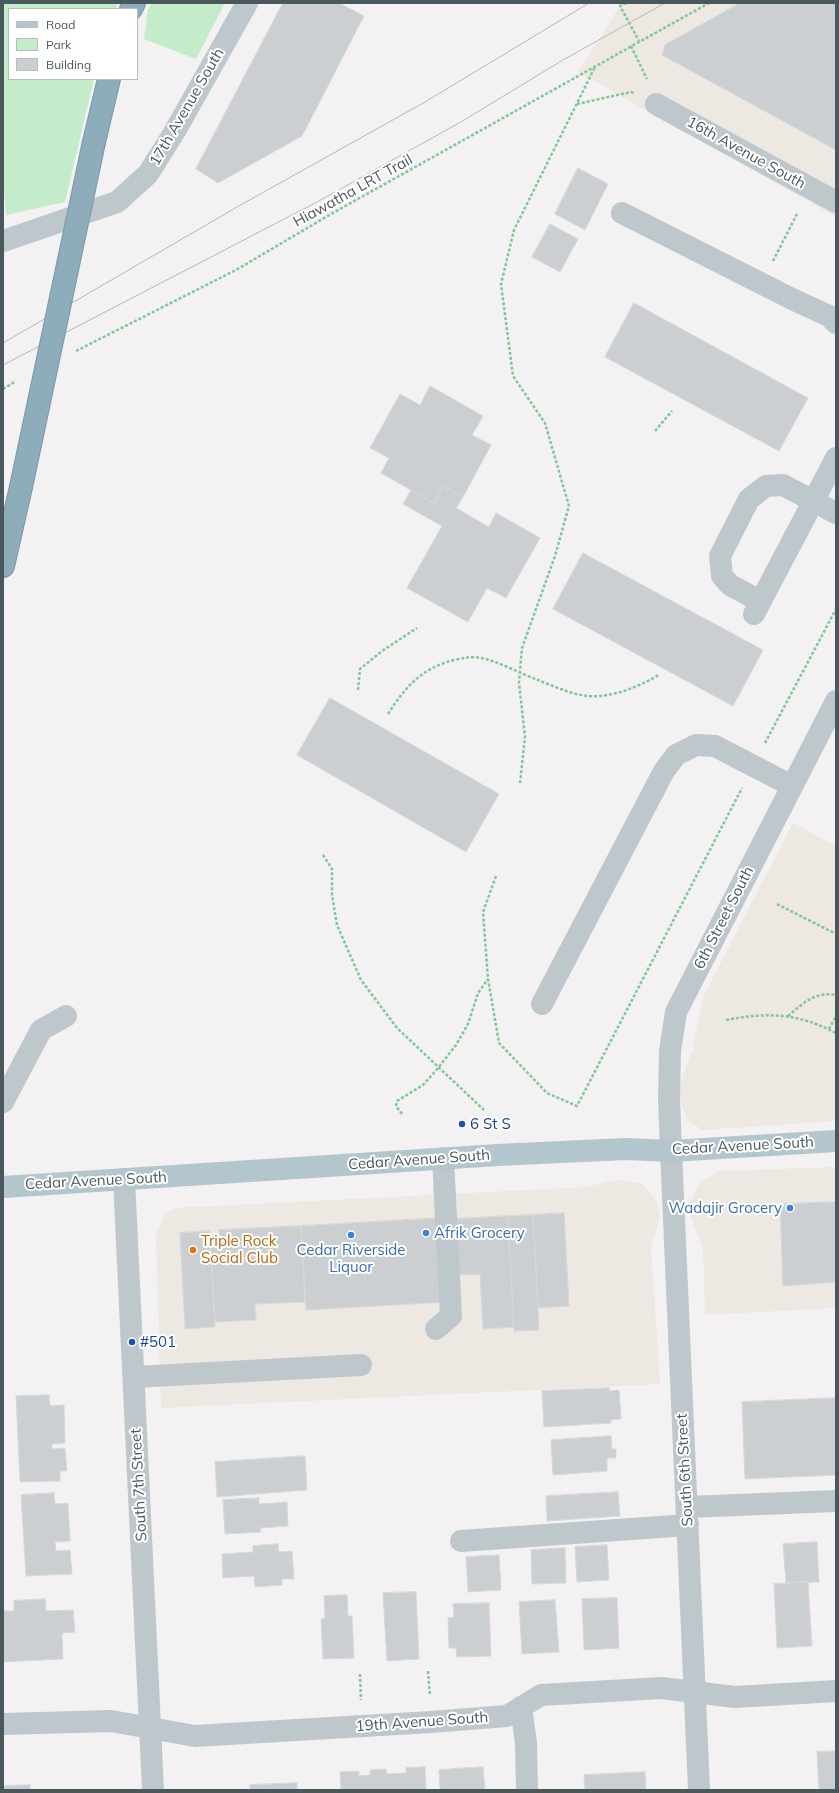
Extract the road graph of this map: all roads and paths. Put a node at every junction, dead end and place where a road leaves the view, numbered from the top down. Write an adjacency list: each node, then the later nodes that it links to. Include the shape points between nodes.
1 (247, 3): 13 (street, 17th Avenue South, via 175,132 148,174 117,202)
2 (626, 3): 4 (path, via 620,6)
3 (709, 3): 4 (path, Hiawatha LRT Trail)
4 (639, 42): 5 (path, Hiawatha LRT Trail)
5 (631, 46): 6 (path, Hiawatha LRT Trail); 9 (path, via 645,71)
6 (595, 66): 8 (path); 16 (path, Hiawatha LRT Trail, via 236,270)
7 (109, 80): 24 (highway, bridge)
8 (577, 104): 9 (path, via 631,92); 27 (path, via 514,230 501,284 514,376 544,423 569,506 555,556 522,648)
9 (656, 104): 10 (street, 16th Avenue South)
10 (810, 188): 11 (street, 16th Avenue South); 14 (path)
11 (836, 202)
12 (622, 213): 14 (street)
13 (3, 241)
14 (762, 283): 15 (street, via 829,316)
15 (836, 323)
16 (70, 354)
17 (22, 378): 18 (path)
18 (3, 390)
19 (672, 412): 20 (path)
20 (655, 431)
21 (836, 458): 22 (street)
22 (814, 501): 22 (street, via 757,608 722,576 720,556 749,499 766,486 783,485); 23 (street)
23 (836, 513)
24 (3, 566)
25 (836, 609): 32 (path)
26 (417, 628): 29 (path, via 360,669)
27 (520, 673): 28 (path, via 585,696 602,696 638,686); 31 (path, via 483,658 470,656 438,664 409,685); 33 (path, via 525,737)
28 (659, 675)
29 (358, 690)
30 (836, 700): 34 (street, 6th Street South)
31 (388, 714)
32 (753, 766): 34 (street); 39 (path, via 577,1106 547,1093 499,1043); 41 (street, via 716,746 696,745 676,755 664,771)
33 (520, 783)
34 (792, 786): 53 (street, 6th Street South, via 676,1012 670,1051)
35 (323, 855): 48 (path, via 332,870 332,895 337,925 361,980 398,1028)
36 (496, 876): 39 (path, via 483,912)
37 (777, 904): 38 (path)
38 (836, 934)
39 (488, 979): 48 (path, via 478,993 468,1024)
40 (836, 995): 43 (path, via 817,995)
41 (542, 1004)
42 (66, 1016): 49 (street, via 41,1030)
43 (788, 1016): 45 (path, via 756,1015); 46 (path, via 818,1024)
44 (836, 1016): 46 (path)
45 (726, 1020)
46 (829, 1030): 47 (path)
47 (836, 1033)
48 (438, 1068): 50 (path); 51 (path, via 423,1085 397,1101 396,1106)
49 (3, 1102)
50 (484, 1110)
51 (402, 1114)
52 (836, 1141): 53 (main road, Cedar Avenue South)
53 (671, 1150): 54 (main road, Cedar Avenue South, via 626,1149); 61 (street, South 6th Street)
54 (443, 1158): 55 (main road, Cedar Avenue South); 57 (street, via 451,1316)
55 (124, 1179): 56 (main road, Cedar Avenue South); 59 (street, South 7th Street)
56 (3, 1187)
57 (436, 1329)
58 (361, 1365): 59 (street)
59 (134, 1377): 71 (street, South 7th Street)
60 (836, 1501): 61 (street)
61 (688, 1516): 62 (street); 66 (street, South 6th Street)
62 (461, 1541)
63 (428, 1671): 67 (path)
64 (360, 1674): 68 (path)
65 (836, 1692): 66 (street, 19th Avenue South, via 735,1697)
66 (694, 1693): 69 (street, 19th Avenue South, via 661,1688 541,1695); 74 (street, South 6th Street)
67 (430, 1701)
68 (361, 1703)
69 (521, 1707): 71 (street, 19th Avenue South, via 507,1716 195,1736); 73 (street, via 526,1743)
70 (3, 1724): 71 (street, 19th Avenue South, via 111,1721)
71 (151, 1729): 72 (street, South 7th Street)
72 (154, 1790)
73 (527, 1790)
74 (699, 1790)

